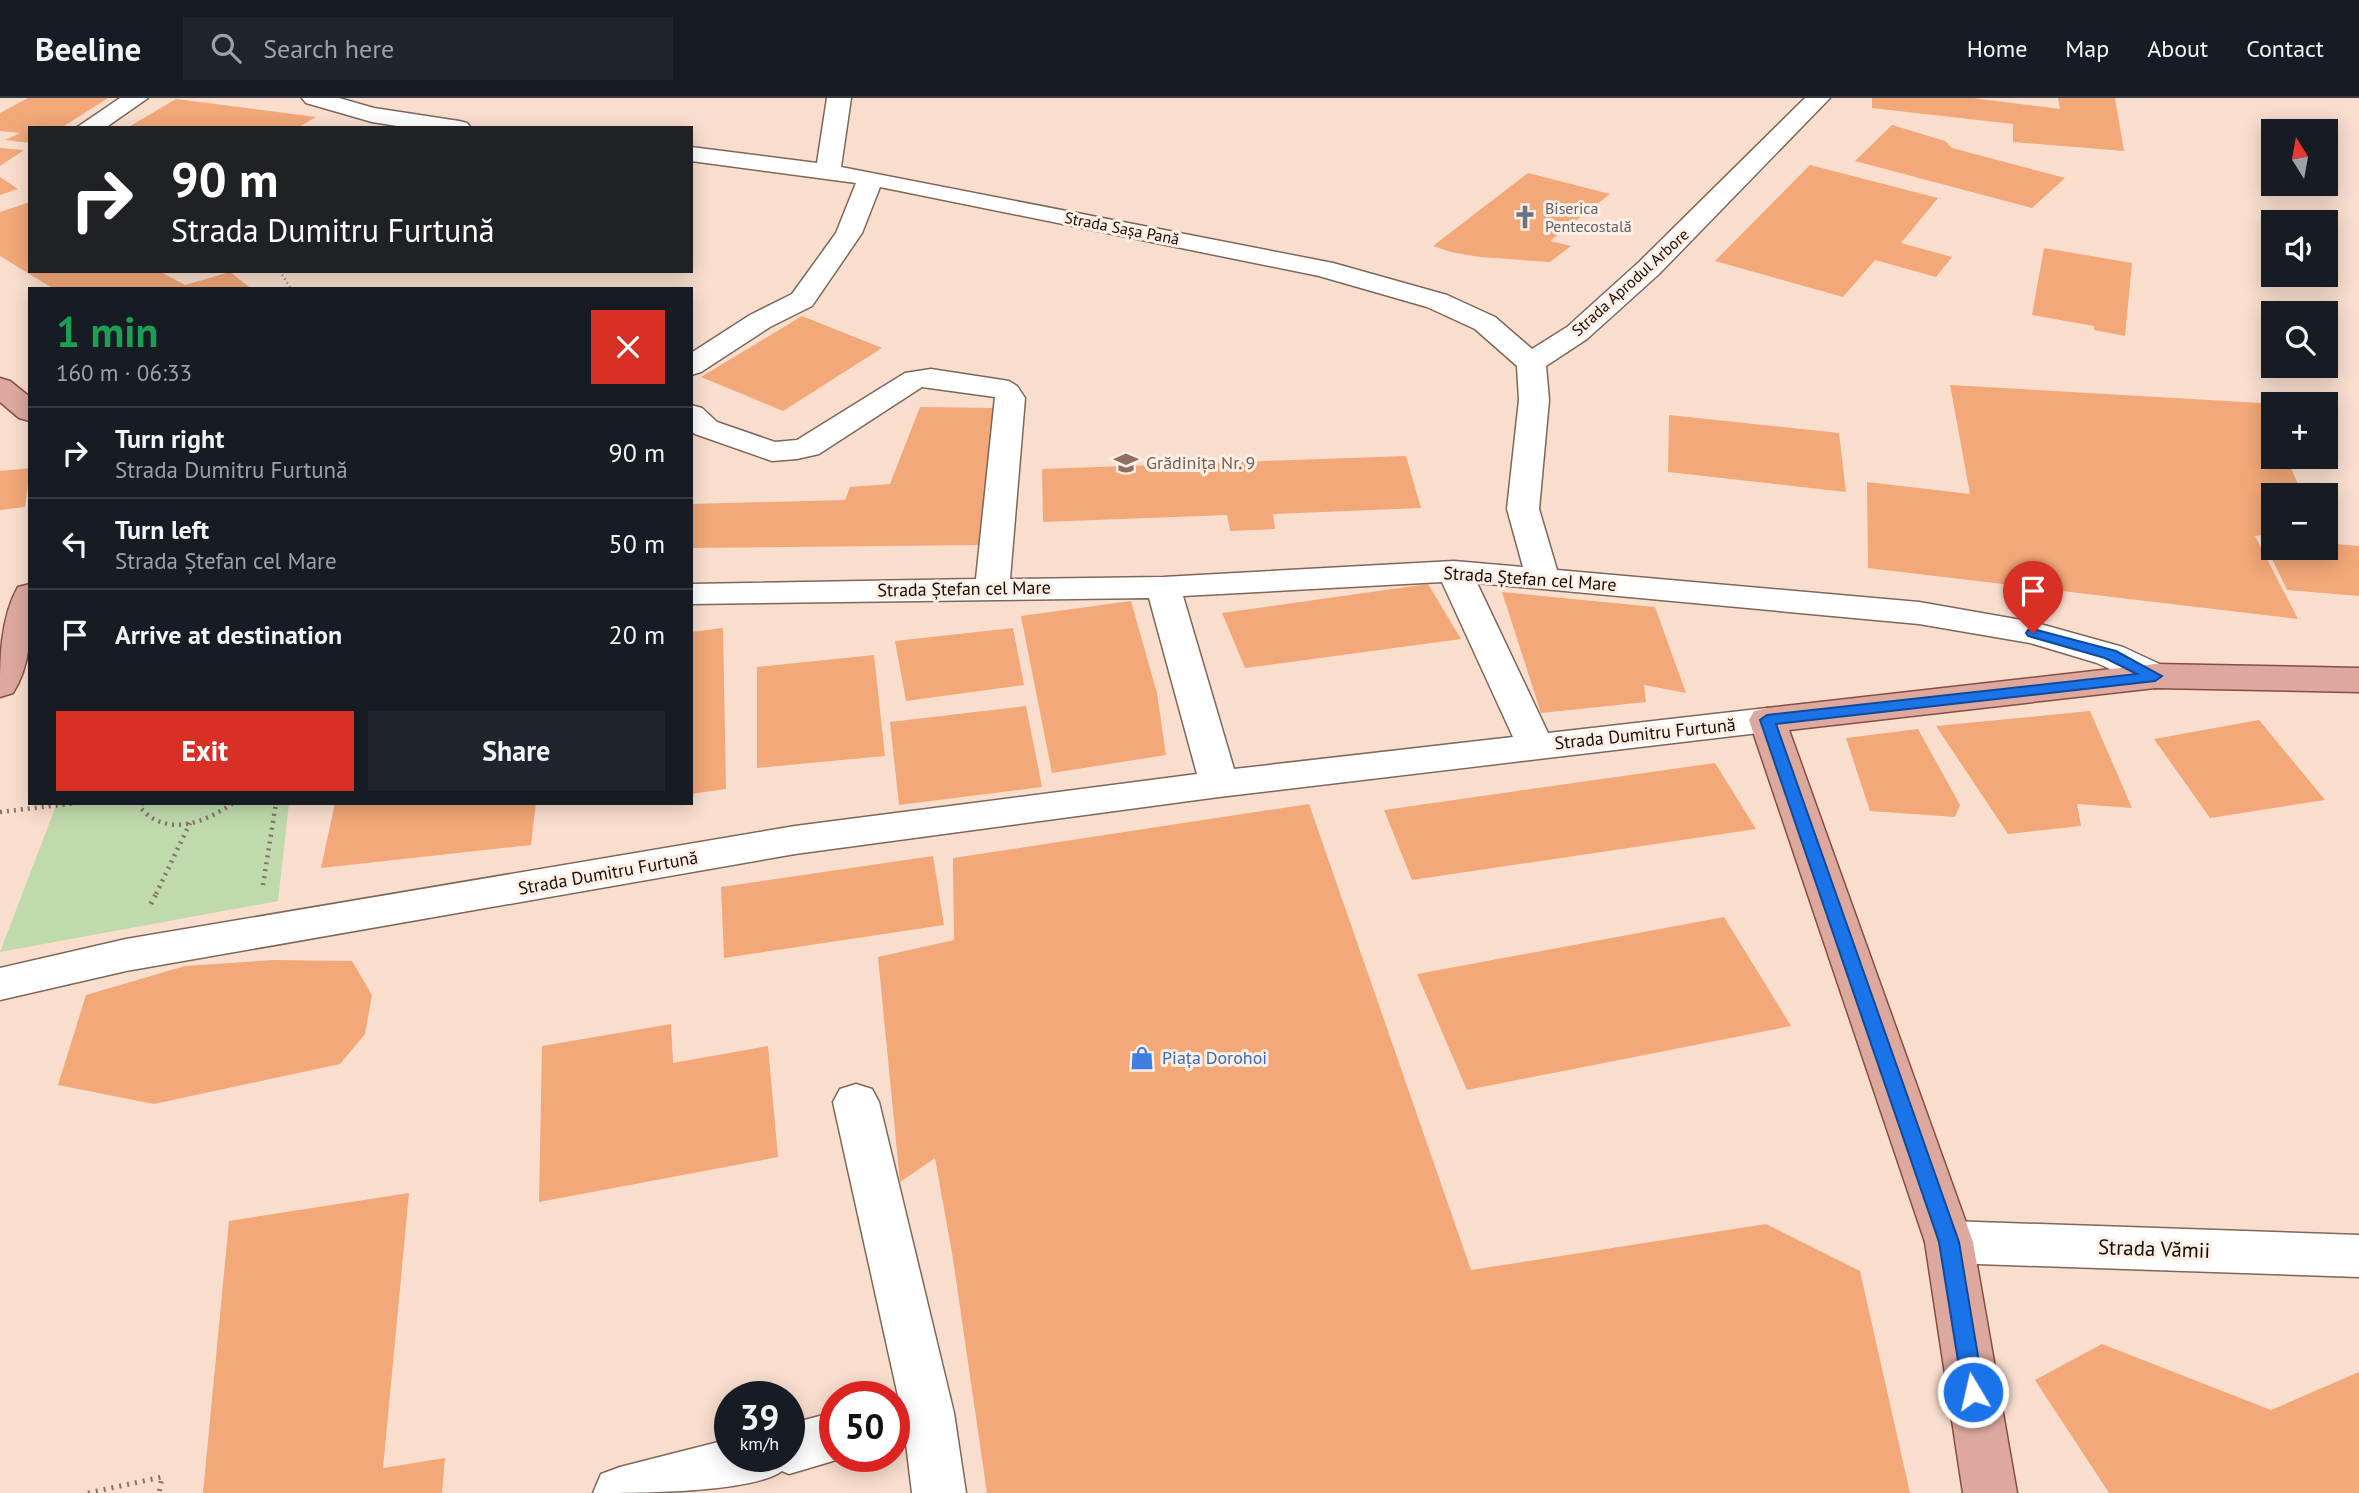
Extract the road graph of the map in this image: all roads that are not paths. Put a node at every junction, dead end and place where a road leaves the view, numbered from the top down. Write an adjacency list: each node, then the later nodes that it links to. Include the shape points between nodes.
1 (136, 98): 5 (street)
2 (314, 98): 6 (street, via 372,115)
3 (839, 98): 8 (street)
4 (1818, 98): 10 (street, Strada Aprodul Arbore, via 1649,268 1577,333)
5 (91, 126)
6 (446, 126)
7 (693, 155): 8 (street, Strada Sașa Pană)
8 (828, 170): 9 (street, Strada Sașa Pană)
9 (871, 178): 10 (street, Strada Sașa Pană, via 1373,282 1437,301 1485,323); 11 (street, via 849,233 802,300)
10 (1531, 363): 16 (street, via 1534,400 1523,509)
11 (693, 365)
12 (0, 387): 13 (main road)
13 (28, 410)
14 (693, 416): 18 (street, via 706,428 772,452 785,452 808,447 915,379 999,387 1010,398)
15 (1454, 571): 16 (street, Strada Ștefan cel Mare); 17 (street, Strada Ștefan cel Mare); 25 (street)
16 (1543, 579): 21 (street, Strada Ștefan cel Mare, via 1919,613 2033,633 2110,654)
17 (1163, 587): 18 (street, Strada Ștefan cel Mare); 26 (street)
18 (992, 588): 19 (street, Strada Ștefan cel Mare)
19 (693, 594)
20 (28, 600): 22 (main road)
21 (2155, 676): 23 (main road, Strada Ștefan cel Mare); 24 (main road, Strada Dumitru Furtună)
22 (1, 678)
23 (2359, 680)
24 (1767, 720): 25 (street, Strada Dumitru Furtună); 29 (main road)
25 (1536, 746): 26 (street, Strada Dumitru Furtună)
26 (1219, 784): 27 (street, Strada Dumitru Furtună, via 795,840 126,955)
27 (0, 984)
28 (856, 1102): 31 (street)
29 (1949, 1242): 30 (street, Strada Vămii); 35 (main road)
30 (2359, 1256)
31 (911, 1417): 34 (street)
32 (714, 1469): 33 (street)
33 (620, 1493)
34 (939, 1493)
35 (1990, 1493)

